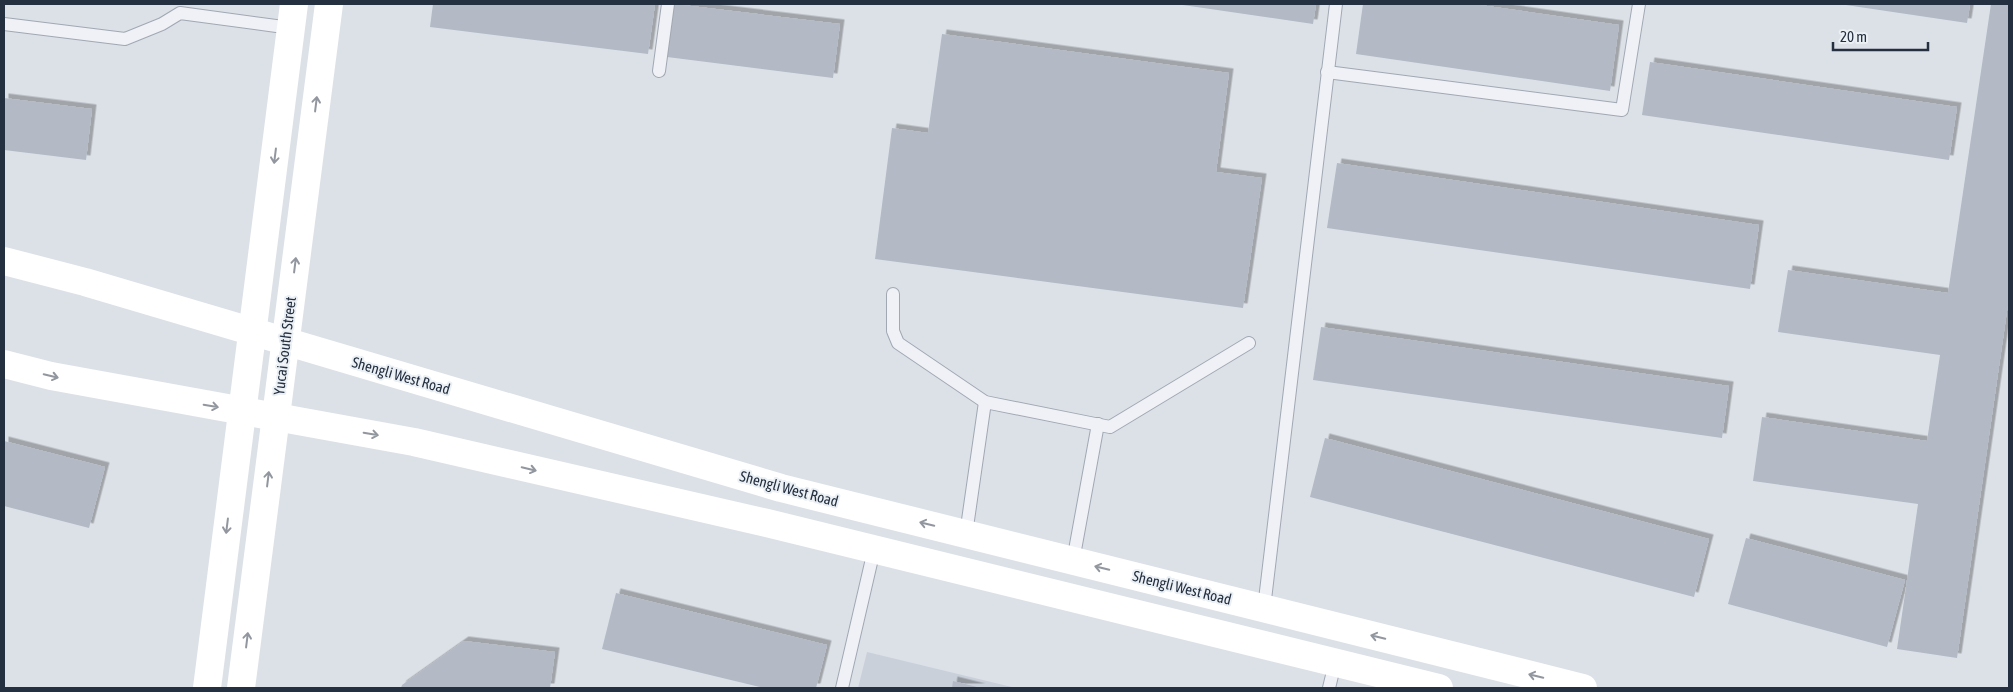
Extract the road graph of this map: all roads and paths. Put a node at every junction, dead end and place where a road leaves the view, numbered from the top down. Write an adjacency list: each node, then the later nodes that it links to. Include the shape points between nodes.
1 (329, 4): 12 (main road, Yucai South Street, one-way to 1)
2 (668, 4): 7 (lane)
3 (1336, 4): 8 (lane)
4 (1639, 4): 8 (lane, via 1622,110)
5 (292, 16): 6 (lane, via 180,13 125,39); 11 (main road, one-way to 11)
6 (4, 24)
7 (659, 71)
8 (1328, 72): 22 (lane)
9 (4, 260): 11 (main road, Shengli West Road)
10 (893, 294): 15 (lane, via 893,332 898,343)
11 (252, 332): 12 (main road, Shengli West Road); 16 (main road)
12 (285, 342): 17 (main road, Yucai South Street); 19 (main road, Shengli West Road, one-way to 12, via 781,488)
13 (1248, 343): 18 (lane, via 1110,427)
14 (4, 364): 16 (main road, one-way to 16, via 51,376)
15 (985, 402): 18 (lane); 19 (lane)
16 (242, 411): 17 (main road); 24 (main road, one-way to 24)
17 (276, 417): 20 (main road, one-way to 20, via 414,442); 25 (main road, Yucai South Street, one-way to 17)
18 (1098, 424): 21 (lane)
19 (966, 534): 21 (main road, Shengli West Road)
20 (874, 550): 23 (main road); 26 (lane)
21 (1073, 561): 22 (main road, Shengli West Road, one-way to 21)
22 (1264, 608): 28 (main road, Shengli West Road, one-way to 22)
23 (1332, 676): 27 (main road)
24 (207, 688)
25 (241, 688)
26 (842, 688)
27 (1439, 688)
28 (1583, 688)

